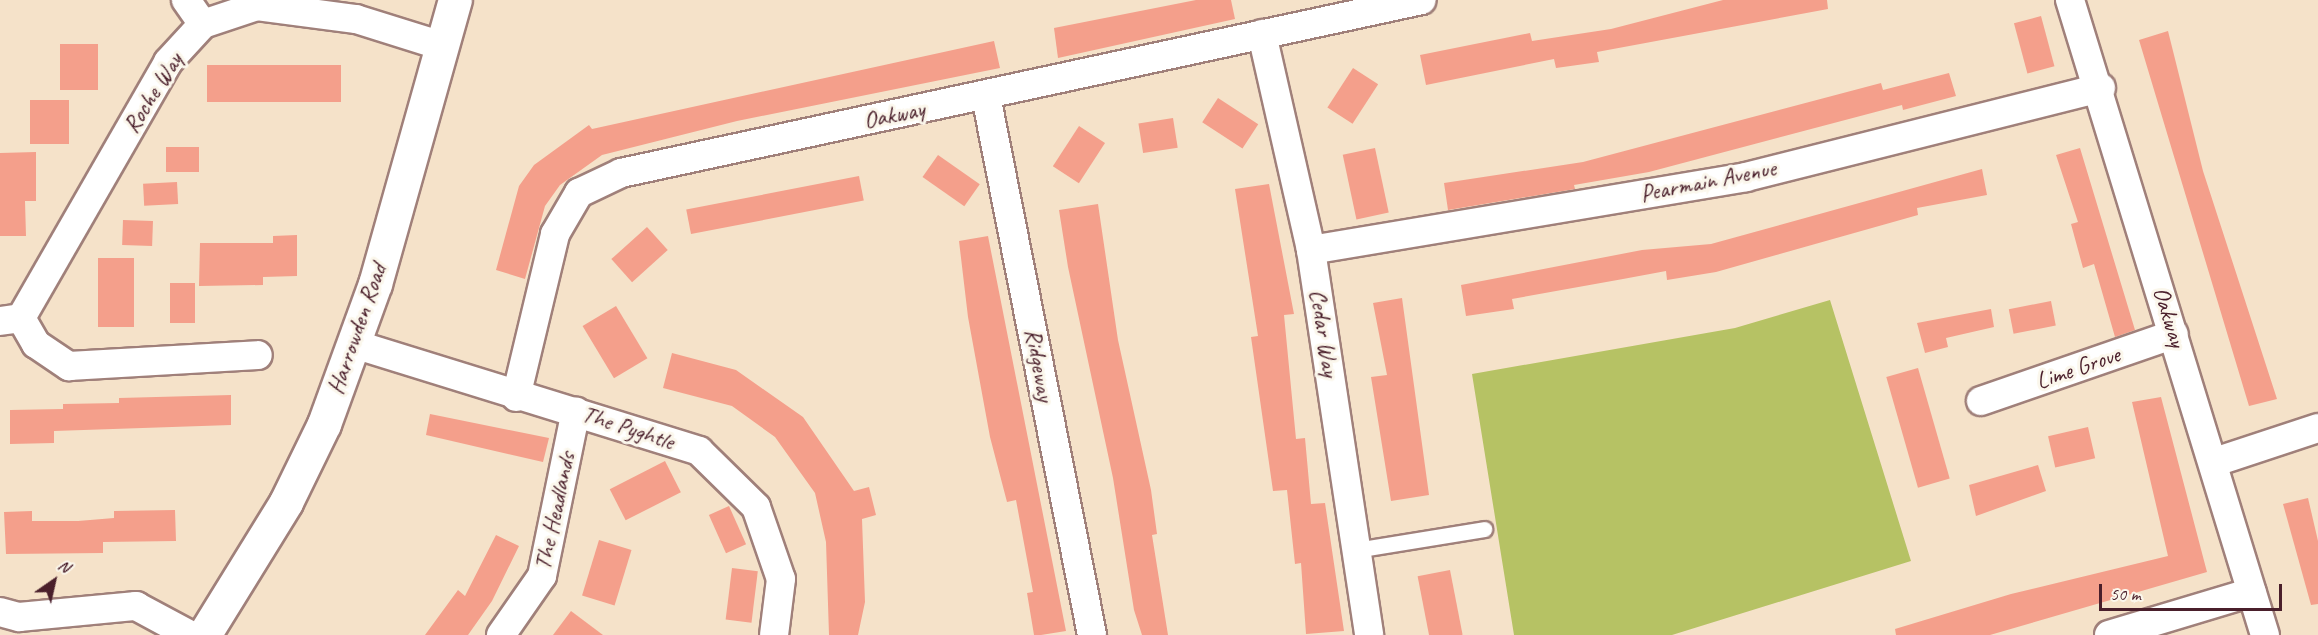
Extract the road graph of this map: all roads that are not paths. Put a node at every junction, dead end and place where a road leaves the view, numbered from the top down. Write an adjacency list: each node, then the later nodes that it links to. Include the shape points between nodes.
1 (186, 0): 5 (street)
2 (455, 0): 7 (main road, Harrowden Road)
3 (1422, 0): 6 (street, Oakway)
4 (2070, 0): 8 (street, Oakway)
5 (203, 24): 7 (street, Roche Way, via 257,6 356,19); 11 (street, Roche Way, via 168,62)
6 (1262, 34): 9 (street, Oakway); 10 (street, Cedar Way)
7 (442, 45): 13 (main road, Harrowden Road)
8 (2101, 88): 10 (street, Pearmain Avenue, via 1746,177); 12 (street, Oakway)
9 (986, 96): 15 (street, Oakway, via 621,173 579,193 555,234); 28 (street, Ridgeway)
10 (1311, 250): 21 (street, Cedar Way)
11 (10, 319): 14 (street, Roche Way, via 36,344 69,366)
12 (2174, 334): 16 (street, Lime Grove); 19 (street, Oakway)
13 (354, 344): 15 (street, The Pyghtle); 25 (main road, Harrowden Road, via 324,424 286,502)
14 (258, 355)
15 (516, 397): 17 (street, The Pyghtle)
16 (1981, 401)
17 (576, 411): 26 (street, The Headlands, via 542,576); 27 (street, The Pyghtle, via 699,451 756,507 781,579)
18 (2318, 428): 19 (street)
19 (2215, 462): 22 (street, Oakway)
20 (1484, 530): 21 (lane)
21 (1356, 550): 29 (street, Cedar Way)
22 (2252, 592): 30 (street); 31 (street, Oakway)
23 (0, 612): 24 (street, via 19,617 136,606)
24 (190, 635)
25 (204, 635)
26 (501, 635)
27 (774, 635)
28 (1092, 635)
29 (1369, 635)
30 (2109, 635)
31 (2265, 635)

